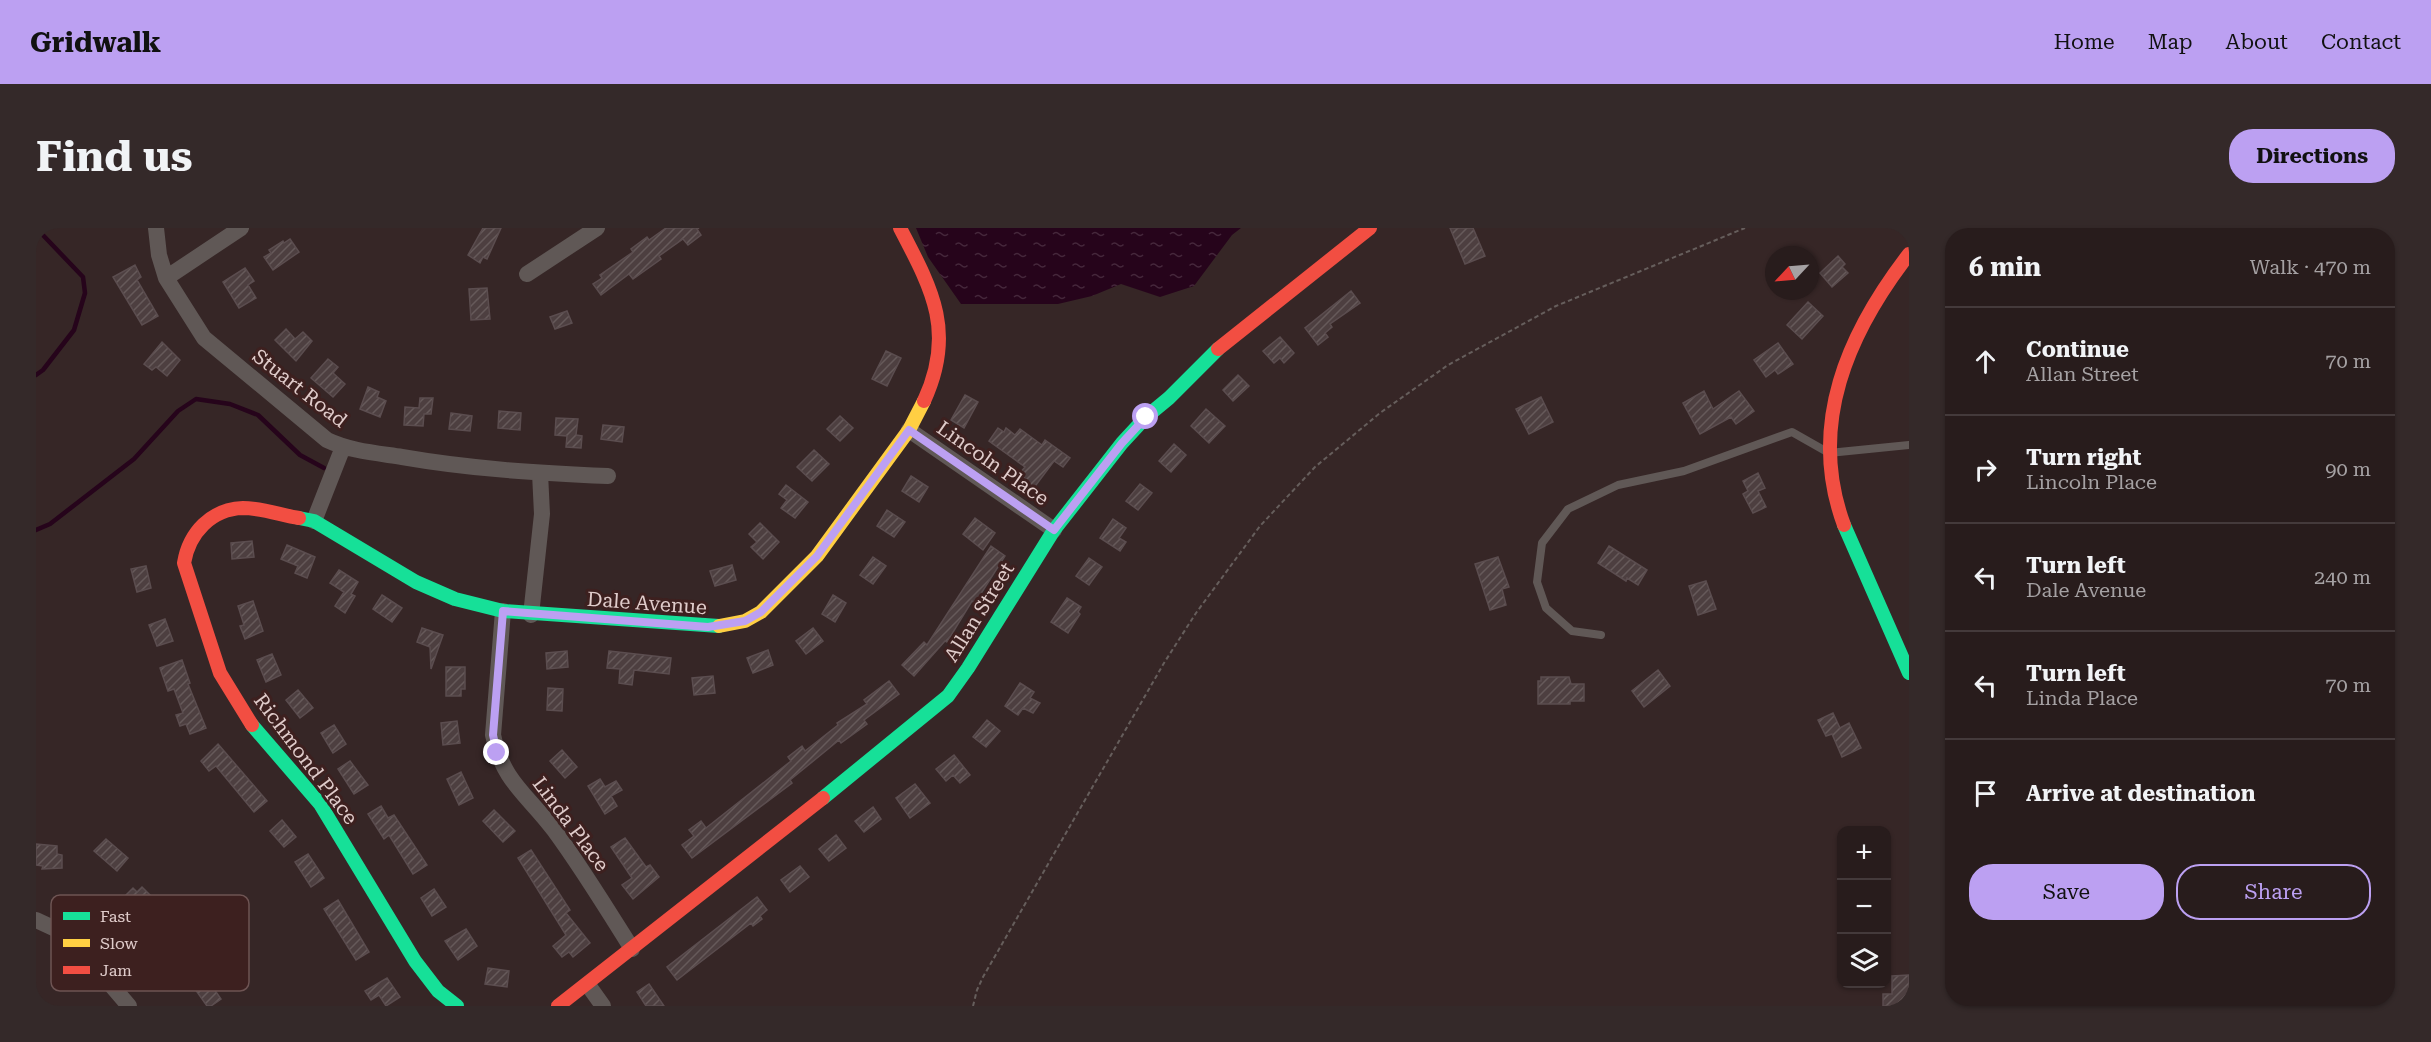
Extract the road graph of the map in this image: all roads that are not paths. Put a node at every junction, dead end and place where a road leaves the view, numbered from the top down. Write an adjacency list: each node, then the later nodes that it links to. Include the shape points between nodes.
1 (156, 228): 8 (street, Stuart Road)
2 (241, 228): 8 (street)
3 (597, 228): 7 (street)
4 (900, 228): 9 (street, Dale Avenue, via 927,278 940,334 930,391)
5 (1370, 228): 17 (street, Allan Street, via 1225,342 1146,417)
6 (1909, 254): 12 (street, via 1886,281 1845,358 1831,420)
7 (527, 274)
8 (166, 278): 11 (street, Stuart Road, via 204,338 293,414)
9 (909, 430): 17 (street, Lincoln Place); 19 (street, Dale Avenue, via 817,556 761,612 745,621 708,627)
10 (1909, 445): 12 (lane)
11 (343, 447): 13 (street, Stuart Road, via 434,463); 16 (street)
12 (1829, 453): 20 (lane, via 1792,432 1684,471 1618,485 1568,509 1542,543 1537,582 1546,608 1572,631); 21 (street, via 1840,514)
13 (540, 473): 14 (street, Stuart Road); 19 (street, via 542,514)
14 (608, 476)
15 (243, 508): 16 (street, Dale Avenue); 26 (street, Richmond Place, via 212,516 192,536 184,563 220,673 255,729 320,804 415,961 438,991)
16 (314, 521): 18 (street, Dale Avenue, via 416,582 455,599)
17 (1054, 530): 22 (street, Allan Street, via 948,696)
18 (503, 611): 19 (street, Dale Avenue); 22 (street, Linda Place, via 493,735 497,753 505,771 553,828)
19 (531, 615)
20 (1601, 634)
21 (1909, 673)
22 (632, 949): 23 (street, Allan Street)
23 (588, 985): 27 (street); 28 (street)
24 (116, 991): 25 (street)
25 (129, 1006)
26 (457, 1006)
27 (558, 1006)
28 (603, 1006)

